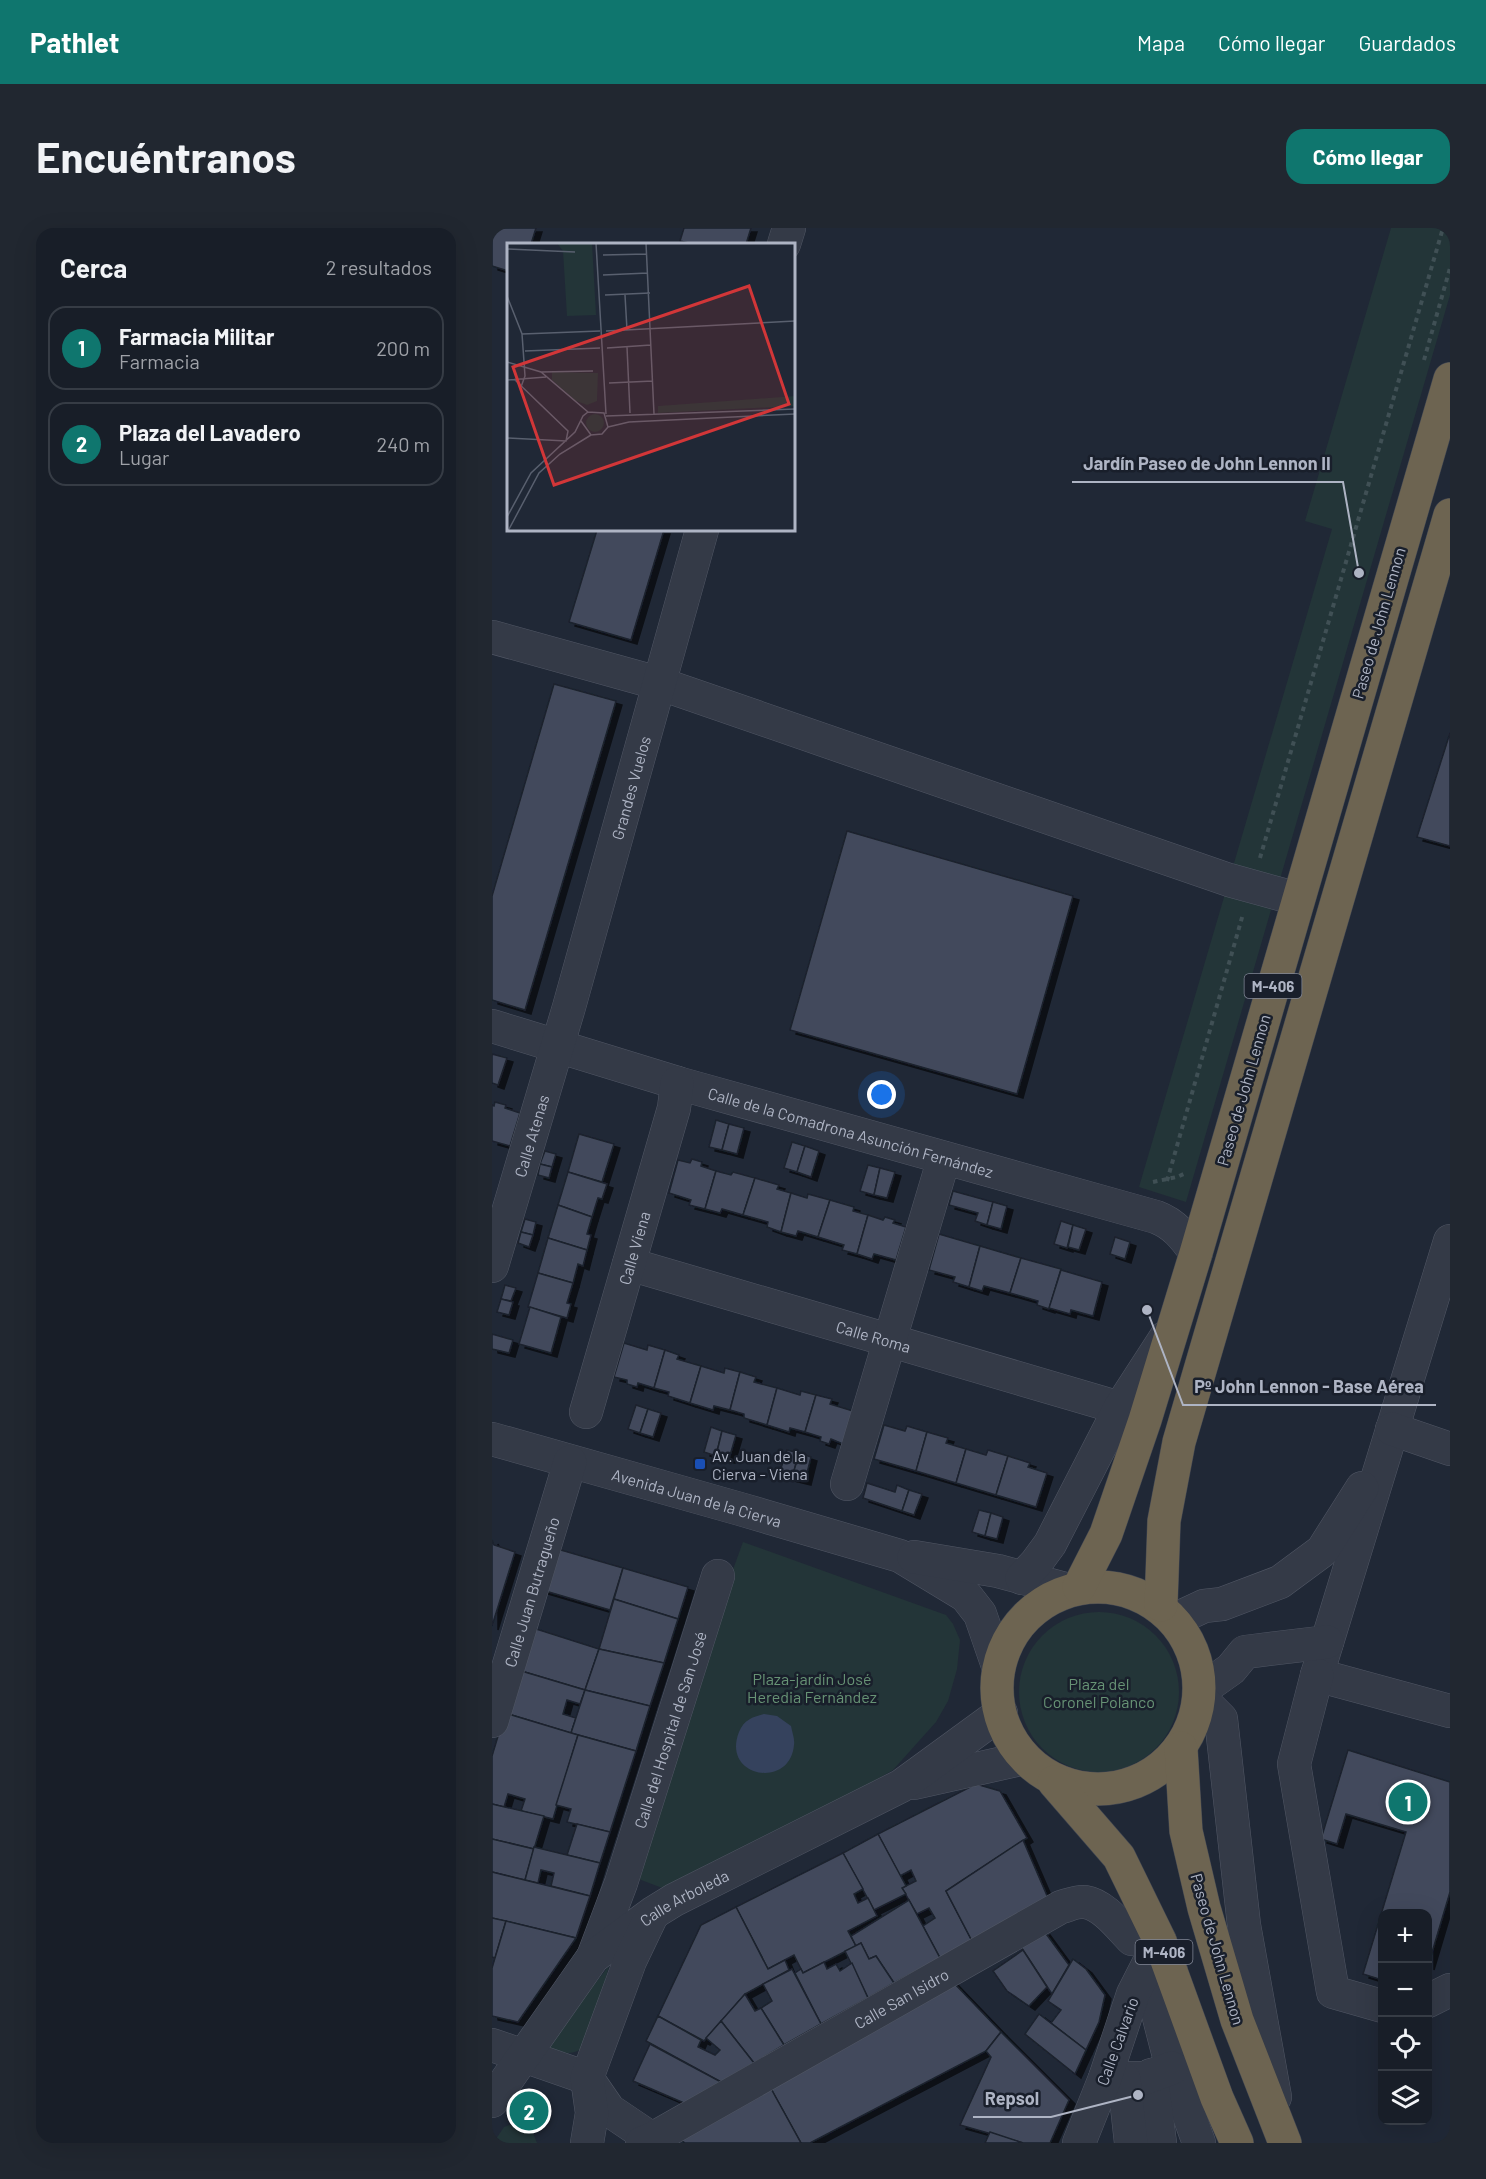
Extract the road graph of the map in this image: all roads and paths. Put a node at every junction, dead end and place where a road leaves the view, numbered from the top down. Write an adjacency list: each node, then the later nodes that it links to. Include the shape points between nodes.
1 (789, 228): 3 (street)
2 (1443, 228): 9 (path)
3 (784, 243)
4 (1450, 379): 10 (highway, Paseo de John Lennon / M-406)
5 (1450, 515): 34 (highway, M-406, via 1179,1442 1164,1521)
6 (702, 531): 8 (street, Grandes Vuelos)
7 (492, 637): 8 (street)
8 (658, 684): 9 (street); 12 (street, Grandes Vuelos)
9 (1251, 887): 10 (street); 15 (path)
10 (1298, 899): 18 (highway, Paseo de John Lennon / M-406)
11 (492, 1026): 12 (street, Calle de la Comadrona Asunción Fernández)
12 (557, 1046): 13 (street, Calle de la Comadrona Asunción Fernández); 16 (street, Calle Atenas)
13 (677, 1083): 14 (street, Calle de la Comadrona Asunción Fernández); 19 (street, Calle Viena, via 674,1108)
14 (944, 1158): 18 (street, Calle de la Comadrona Asunción Fernández, via 1163,1220 1182,1234); 22 (street)
15 (1165, 1187)
16 (498, 1223): 20 (street, Calle Atenas)
17 (1450, 1241): 26 (street)
18 (1196, 1253): 21 (highway, Paseo de John Lennon / M-406)
19 (628, 1264): 22 (street, Calle Roma); 24 (street, Calle Viena)
20 (492, 1266)
21 (1174, 1323): 23 (street); 33 (highway, Paseo de John Lennon / M-406, via 1106,1534)
22 (890, 1341): 23 (street, Calle Roma); 29 (street)
23 (1120, 1408): 32 (street, via 1050,1544)
24 (586, 1412)
25 (492, 1439): 28 (street, Avenida Juan de la Cierva)
26 (1388, 1442): 27 (street); 34 (street, via 1322,1551 1280,1581 1222,1604); 35 (street)
27 (1450, 1449)
28 (570, 1462): 30 (street, Avenida Juan de la Cierva); 41 (street, Calle Juan Butragueño)
29 (847, 1484)
30 (900, 1556): 32 (street, Avenida Juan de la Cierva); 36 (street, Avenida Juan de la Cierva, via 966,1596 981,1614)
31 (718, 1576): 46 (street, Calle del Hospital de San José)
32 (1022, 1578): 33 (street, Avenida Juan de la Cierva)
33 (1072, 1588): 34 (highway, via 1116,1588); 36 (highway, M-406, via 1036,1608 1016,1631)
34 (1168, 1612): 38 (highway, M-406, via 1181,1629 1197,1664)
35 (1327, 1642): 37 (street); 38 (street, via 1245,1652)
36 (999, 1666): 40 (highway, M-406, via 996,1691)
37 (1317, 1675): 39 (street); 53 (street, via 1294,1764 1333,1992)
38 (1200, 1695): 42 (highway, M-406); 61 (street, via 1221,1719 1244,1925)
39 (1450, 1711)
40 (1001, 1713): 43 (highway, M-406); 45 (street, Calle Arboleda)
41 (492, 1721)
42 (1181, 1748): 44 (highway, M-406, via 1157,1772 1130,1785 1098,1791); 61 (highway, Paseo de John Lennon / M-406, via 1185,1831 1204,1908 1238,2020)
43 (1025, 1758): 44 (highway, M-406); 45 (street, Calle Arboleda)
44 (1054, 1782): 48 (highway, M-406, via 1119,1857)
45 (900, 1786): 47 (street, Calle Arboleda)
46 (621, 1883): 47 (street); 49 (street, Calle del Hospital de San José)
47 (653, 1913): 49 (street, Calle del Hospital de San José); 57 (street, Calle Arboleda, via 630,1960)
48 (1160, 1941): 50 (highway, M-406); 56 (street, Calle Calvario, via 1133,1994); 60 (street, Calle San Isidro, via 1132,1939 1107,1915 1086,1902 1061,1907)
49 (594, 1957): 55 (street, Calle del Hospital de San José)
50 (1171, 1971): 56 (street, via 1155,2002); 67 (highway, M-406)
51 (1450, 1990): 52 (street)
52 (1432, 1999)
53 (1378, 2005)
54 (492, 2045): 55 (street)
55 (523, 2055): 57 (street); 58 (street, Calle del Hospital de San José)
56 (1138, 2075): 63 (street, Calle Calvario); 64 (street); 65 (street); 66 (street)
57 (587, 2078): 59 (street, Calle Arboleda); 60 (street, via 609,2110)
58 (492, 2100)
59 (590, 2128): 62 (street, via 567,2135)
60 (647, 2141)
61 (1284, 2141)
62 (565, 2143)
63 (1078, 2143)
64 (1131, 2143)
65 (1160, 2143)
66 (1199, 2143)
67 (1237, 2143)

